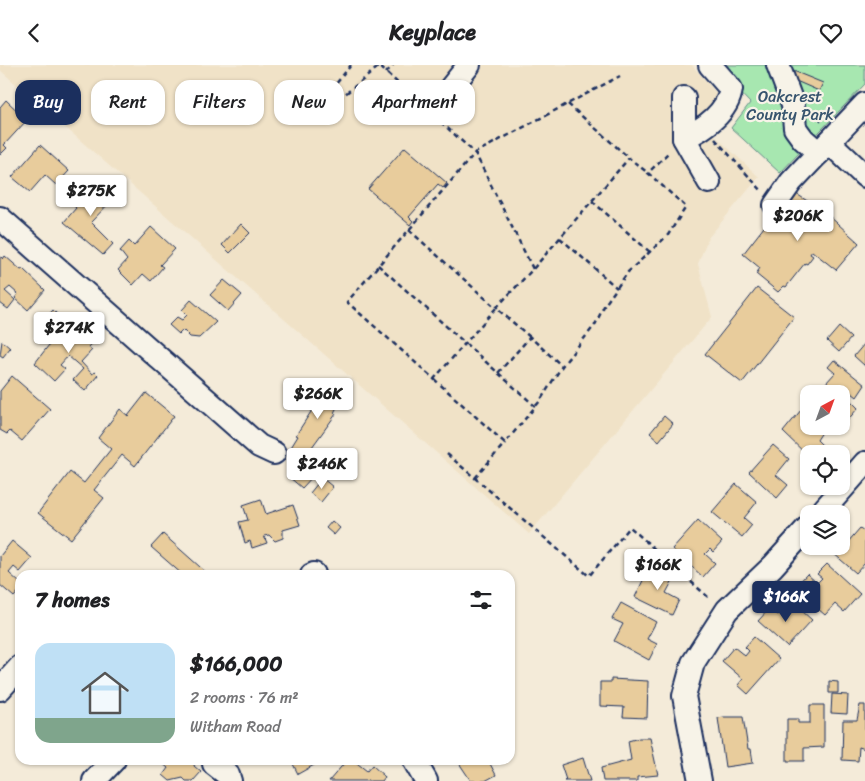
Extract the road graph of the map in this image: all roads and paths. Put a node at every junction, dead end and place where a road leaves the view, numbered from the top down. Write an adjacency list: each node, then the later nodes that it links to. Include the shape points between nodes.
1 (351, 65): 6 (path, via 308,118 313,121)
2 (393, 65): 7 (path)
3 (469, 65): 9 (street)
4 (710, 65): 14 (street, via 731,89 730,99)
5 (778, 65): 16 (street, via 793,105 795,127 803,139)
6 (380, 66): 7 (path)
7 (386, 73): 17 (path)
8 (620, 76): 11 (path)
9 (457, 80)
10 (684, 98): 15 (street)
11 (568, 104): 17 (path); 18 (path)
12 (810, 108): 16 (path)
13 (863, 110): 16 (street)
14 (704, 127): 15 (street); 23 (path)
15 (684, 138): 19 (path); 21 (street)
16 (823, 139): 20 (street); 23 (street)
17 (475, 153): 25 (path); 29 (path)
18 (629, 158): 19 (path); 22 (path)
19 (648, 173): 27 (path, via 686,207 668,235)
20 (865, 176)
21 (709, 182)
22 (592, 201): 26 (path); 27 (path)
23 (775, 205)
24 (0, 218): 39 (street, via 259,446)
25 (409, 230): 28 (path); 31 (path)
26 (560, 237): 29 (path); 30 (path)
27 (651, 253): 30 (path, via 628,272)
28 (378, 265): 33 (path); 36 (path, via 347,302)
29 (533, 269): 31 (path)
30 (617, 288): 34 (path, via 595,325)
31 (496, 308): 32 (path); 33 (path)
32 (530, 337): 34 (path); 35 (path)
33 (466, 343): 35 (path); 36 (path)
34 (562, 365): 37 (path)
35 (498, 373): 37 (path)
36 (434, 379): 38 (path)
37 (535, 407): 38 (path)
38 (506, 443): 42 (path)
39 (274, 453)
40 (447, 454): 42 (path)
41 (865, 463): 43 (street)
42 (475, 478): 45 (path, via 589,576 630,527)
43 (828, 505)
44 (800, 536): 54 (street, via 727,610 693,663 684,696)
45 (708, 597)
46 (15, 672): 47 (street)
47 (0, 689)
48 (109, 765): 51 (street)
49 (215, 765): 52 (street, via 228,775)
50 (417, 765): 53 (street)
51 (94, 781)
52 (230, 781)
53 (426, 781)
54 (700, 781)

